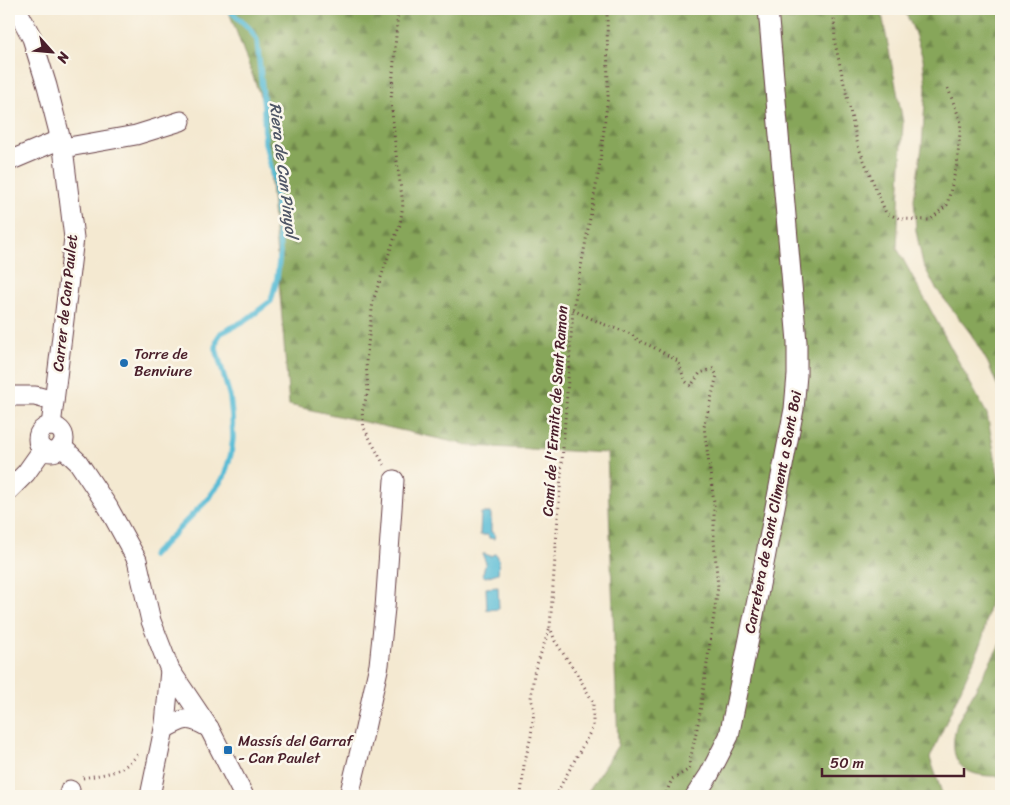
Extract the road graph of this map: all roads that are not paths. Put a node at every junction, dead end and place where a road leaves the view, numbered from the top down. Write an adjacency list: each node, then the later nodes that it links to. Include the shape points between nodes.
1 (16, 9): 4 (street, Carrer de Can Paulet, via 32,38)
2 (768, 9): 17 (street, Carretera de Sant Climent a Sant Boi, via 798,375 785,457 728,736)
3 (181, 121): 4 (street, via 136,135)
4 (62, 144): 5 (street); 7 (street, Carrer de Can Paulet, via 74,238)
5 (9, 161)
6 (9, 396): 7 (street, via 34,396)
7 (54, 401): 8 (street, Carrer de Can Paulet, via 51,426 58,427 64,442)
8 (52, 448): 10 (street); 11 (street, via 78,462 137,560 151,621)
9 (394, 480): 16 (street, via 379,665)
10 (9, 490)
11 (170, 670): 12 (street); 13 (street)
12 (209, 728): 13 (street, via 196,720 186,719); 15 (street)
13 (164, 729): 14 (street)
14 (150, 796)
15 (244, 796)
16 (349, 796)
17 (695, 796)

